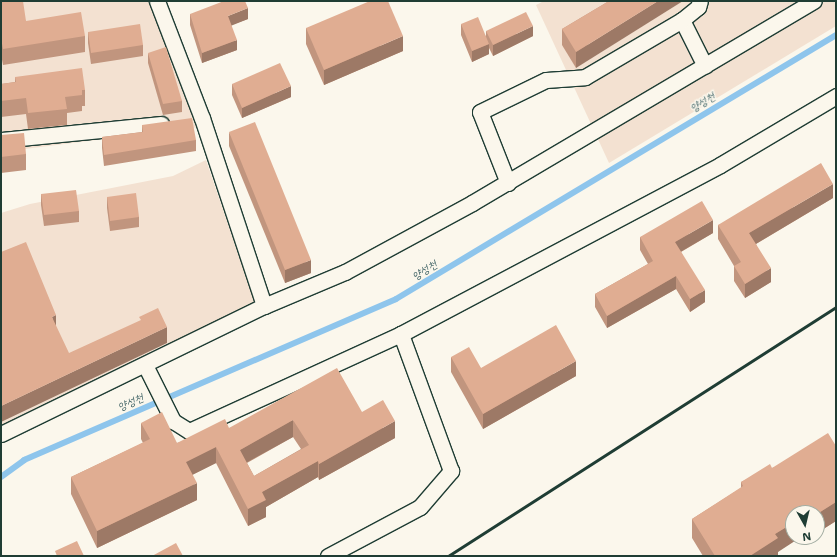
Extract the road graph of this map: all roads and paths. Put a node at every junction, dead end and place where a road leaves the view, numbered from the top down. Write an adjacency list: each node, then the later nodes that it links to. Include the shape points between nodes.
1 (157, 1): 7 (street)
2 (700, 1): 4 (street, via 698,7)
3 (814, 1): 5 (street)
4 (682, 20): 5 (street); 9 (street, via 585,76 546,80 480,112)
5 (705, 66): 9 (street)
6 (836, 96): 11 (street, via 720,165)
7 (187, 120): 8 (street); 10 (street)
8 (1, 140)
9 (508, 183): 10 (street, via 345,272)
10 (264, 306): 12 (street)
11 (401, 334): 12 (street, via 189,431 173,421); 14 (street, via 451,471 420,507)
12 (145, 365): 13 (street)
13 (1, 434)
14 (328, 556)

